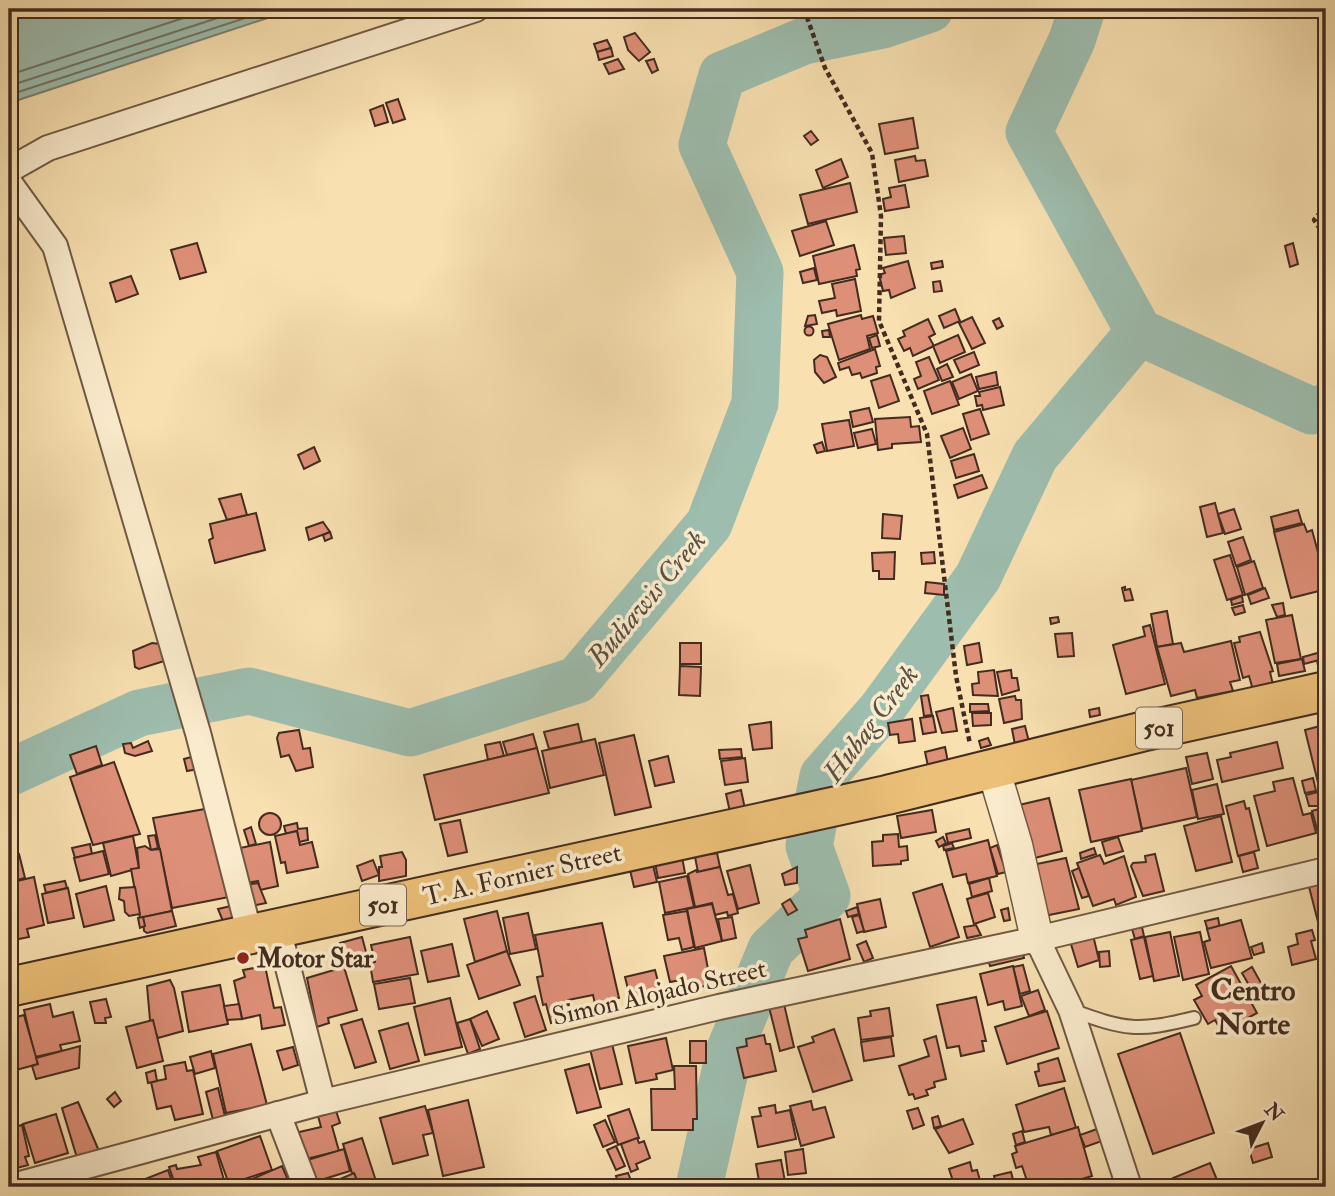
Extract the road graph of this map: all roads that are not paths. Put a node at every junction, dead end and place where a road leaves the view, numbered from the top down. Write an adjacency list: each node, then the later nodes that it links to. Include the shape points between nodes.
1 (476, 9): 2 (street, via 48,148)
2 (9, 170)
3 (9, 182): 7 (street, via 55,246 179,672)
4 (1326, 691): 5 (main road, 501)
5 (985, 770): 7 (main road, T. A. Fornier Street / 501); 8 (street, via 1016,845)
6 (1326, 870): 8 (street, Simon Alojado Street)
7 (264, 932): 9 (main road, T. A. Fornier Street / 501); 12 (street)
8 (1037, 939): 10 (street); 12 (street, Simon Alojado Street, via 719,1007)
9 (9, 987)
10 (1071, 1010): 11 (lane, via 1119,1027 1153,1028); 16 (street)
11 (1194, 1018)
12 (323, 1102): 13 (street, Simon Alojado Street)
13 (278, 1114): 14 (street, Simon Alojado Street); 15 (street)
14 (9, 1187)
15 (306, 1187)
16 (1129, 1187)

